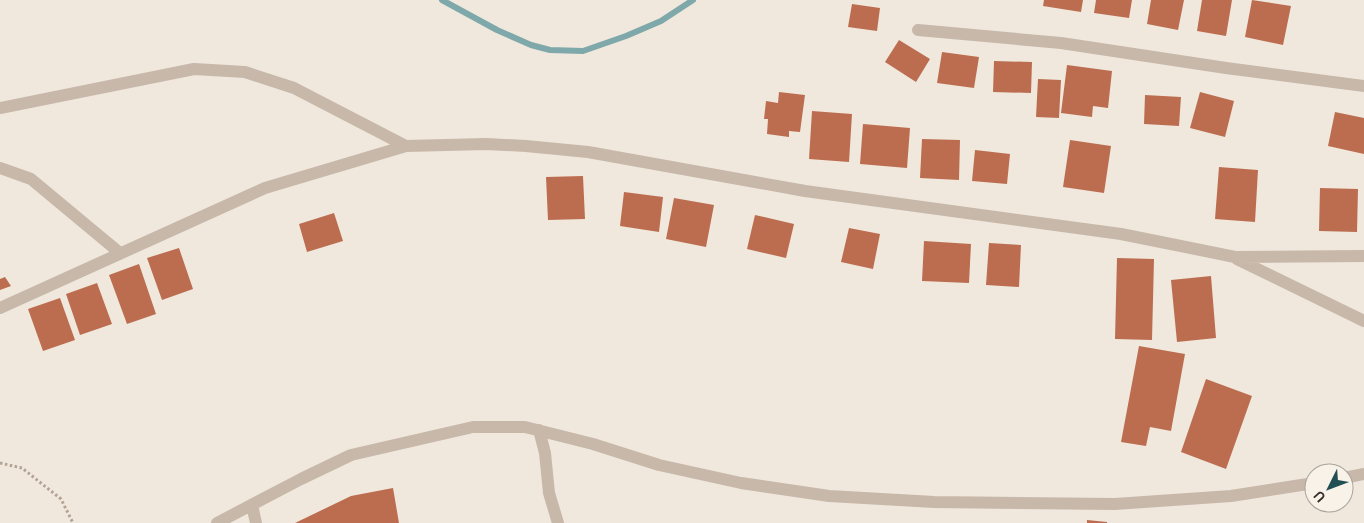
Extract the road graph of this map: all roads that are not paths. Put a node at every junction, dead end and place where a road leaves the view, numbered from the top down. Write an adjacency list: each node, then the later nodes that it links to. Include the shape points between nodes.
1 (918, 30): 2 (street, via 1061,43)
2 (1364, 86)
3 (0, 108): 4 (street, via 194,69 245,72 294,88)
4 (406, 146): 6 (street, via 265,188); 8 (street, via 486,144 588,152 805,191 1121,234)
5 (0, 168): 6 (street, via 31,179)
6 (120, 253): 9 (street)
7 (1364, 256): 8 (street)
8 (1235, 258): 10 (street)
9 (0, 308)
10 (1364, 321)
11 (539, 430): 12 (street, via 659,465 741,483 829,496 934,502 1115,504 1232,496); 13 (street, via 473,427 351,455); 16 (street, via 549,494)
12 (1304, 485)
13 (252, 505): 14 (street); 15 (street)
14 (218, 523)
15 (256, 523)
16 (558, 523)

